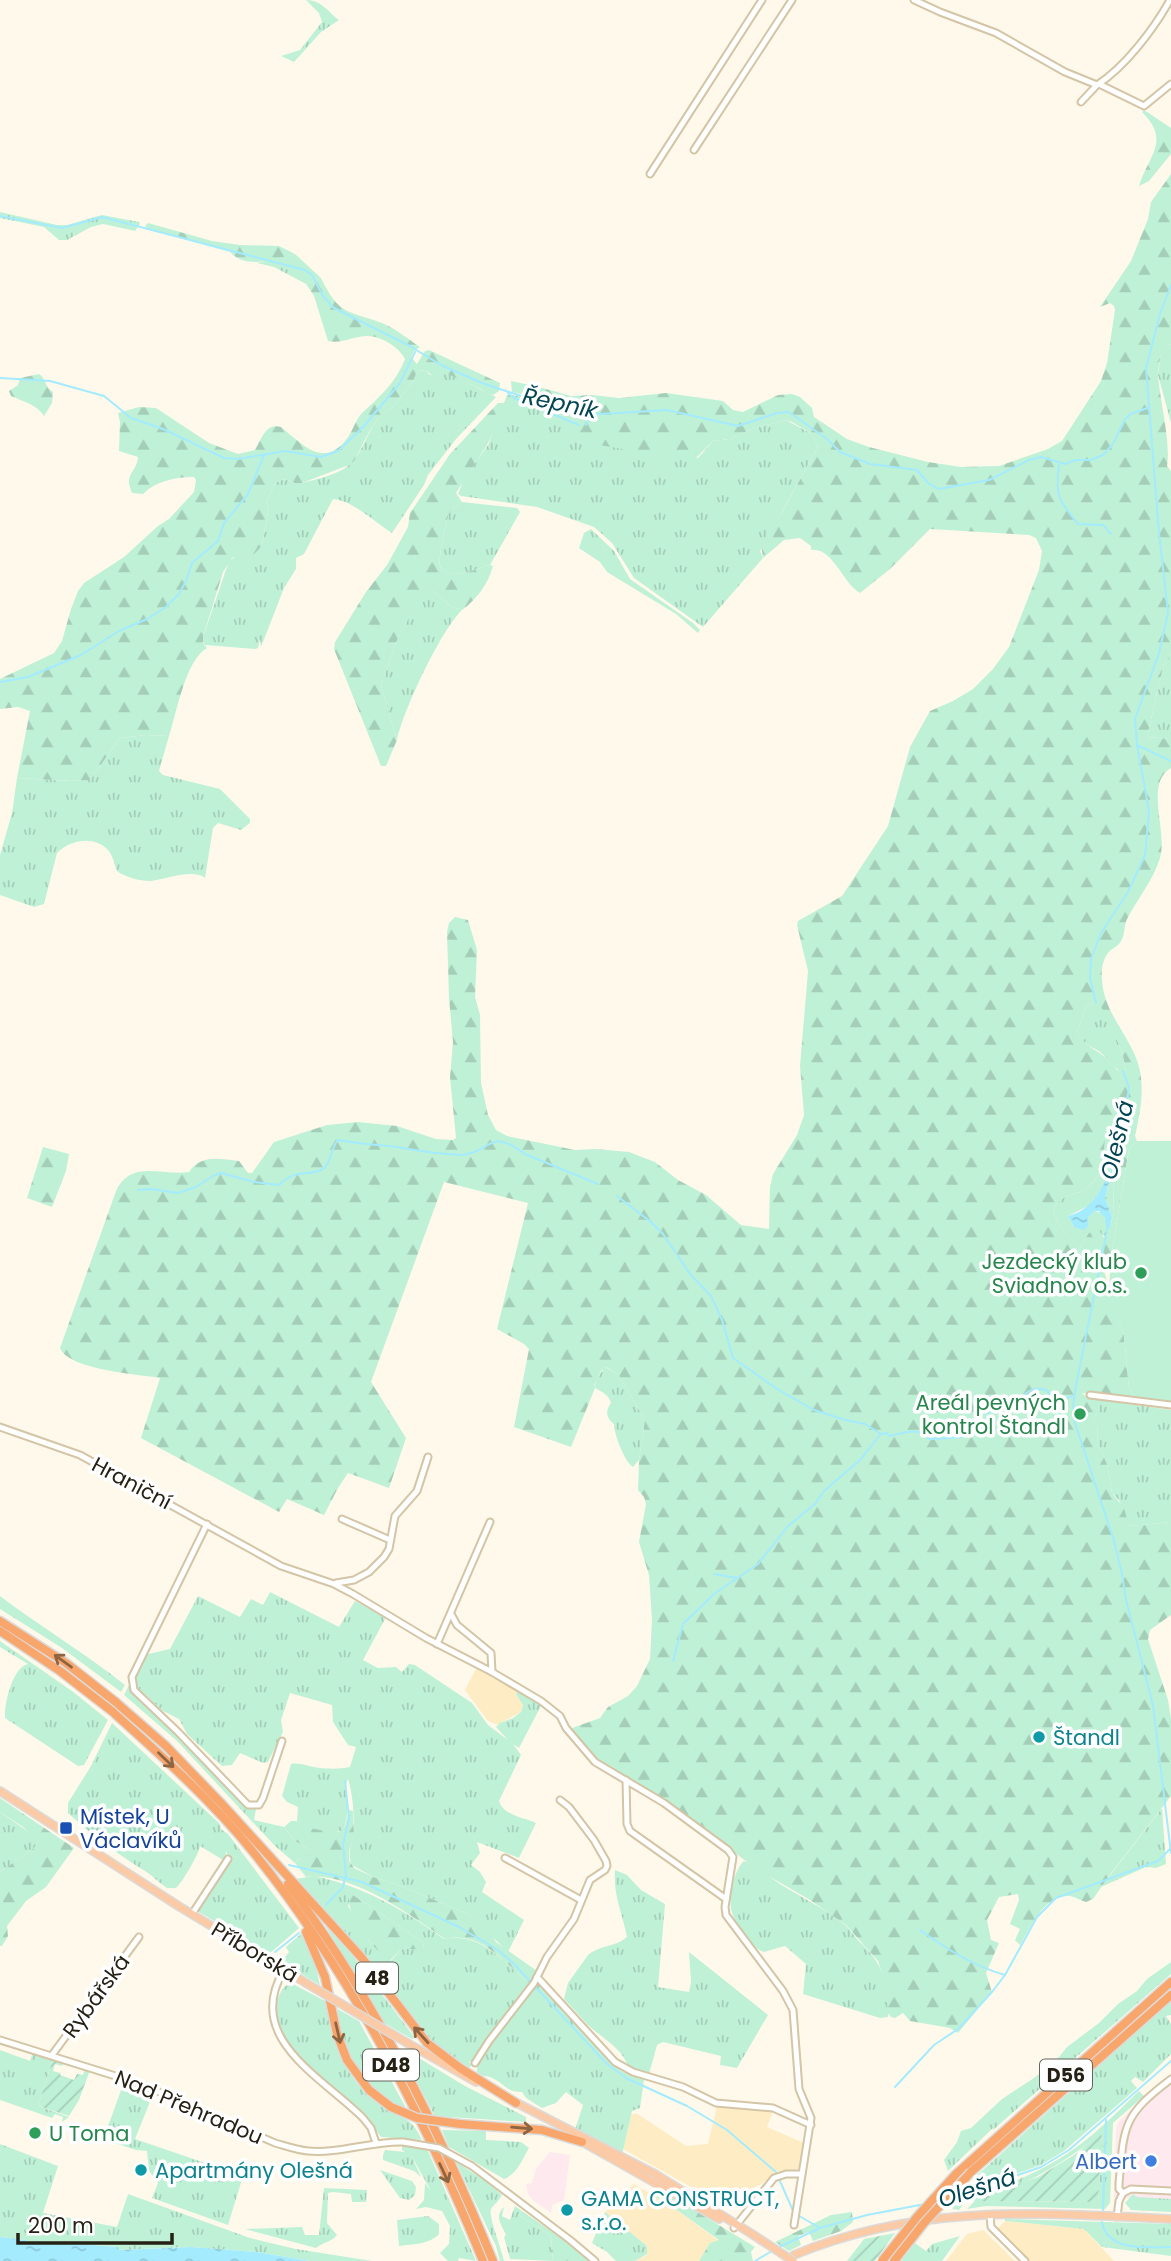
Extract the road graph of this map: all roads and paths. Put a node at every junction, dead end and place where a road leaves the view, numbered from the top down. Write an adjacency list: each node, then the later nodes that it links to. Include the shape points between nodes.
1 (762, 0): 9 (street)
2 (792, 0): 8 (street)
3 (914, 0): 5 (street, via 996,33 1065,72)
4 (1170, 0): 5 (street, via 1156,25)
5 (1098, 84): 6 (street, via 1144,106); 7 (street)
6 (1171, 84)
7 (1081, 102)
8 (694, 150)
9 (650, 174)
10 (1090, 1395): 11 (street)
11 (1171, 1405)
12 (0, 1427): 16 (street, Hraniční, via 80,1455)
13 (428, 1457): 17 (street, via 417,1491 396,1516)
14 (342, 1519): 17 (street)
15 (490, 1522): 19 (street)
16 (207, 1524): 18 (street, Hraniční, via 281,1566); 25 (street, via 132,1677 134,1690 248,1805 264,1798)
17 (390, 1540): 18 (street, via 384,1558 369,1572)
18 (334, 1584): 22 (street, Hraniční)
19 (451, 1614): 22 (street); 23 (street, via 457,1625 491,1653)
20 (0, 1621): 24 (highway, D48, one-way to 20, via 66,1663)
21 (0, 1631): 24 (highway, D48)
22 (437, 1644): 23 (street, Hraniční)
23 (492, 1672): 26 (street, Hraniční, via 560,1716 595,1762)
24 (116, 1709): 29 (highway, D48, via 199,1779); 32 (highway, D48, one-way to 32, via 232,1827)
25 (282, 1741)
26 (626, 1780): 33 (street, via 630,1831); 33 (street, Hraniční, via 728,1850 733,1857)
27 (0, 1791): 35 (main road, Příborská)
28 (560, 1800): 34 (street, via 607,1861 605,1870 590,1880)
29 (251, 1837): 45 (highway, 48, one-way to 29, via 427,2043 361,1958); 60 (highway, D48, via 316,1922 387,2039 435,2129)
30 (505, 1858): 34 (street)
31 (228, 1859): 35 (street)
32 (275, 1881): 47 (highway, one-way to 47, bridge, via 321,1966 347,2060 369,2090 391,2107 417,2118 542,2130); 59 (highway, D48, one-way to 59, via 333,1965 402,2085)
33 (726, 1899): 46 (street, via 726,1915 793,2010 799,2089)
34 (581, 1900): 38 (street)
35 (192, 1914): 37 (main road, Příborská)
36 (139, 1937): 42 (street, Rybářská)
37 (284, 1970): 45 (main road, Příborská, bridge); 48 (street, via 272,2010 280,2037 294,2056 363,2118)
38 (534, 1982): 43 (street); 46 (street, via 615,2062 633,2072 716,2103 774,2108)
39 (1171, 1982): 63 (highway, D56, bridge, via 956,2174)
40 (1171, 1995): 64 (highway, D56, bridge, via 971,2172)
41 (0, 2040): 42 (street, Nad Přehradou)
42 (52, 2055): 48 (street, Nad Přehradou, via 141,2084 275,2143 308,2151)
43 (475, 2063)
44 (1171, 2079): 51 (street, via 1127,2123 1119,2184)
45 (516, 2103): 47 (main road, Příborská / 48); 56 (main road, Příborská / 48, via 655,2174)
46 (811, 2125): 49 (street)
47 (582, 2142): 56 (main road, Příborská / 48)
48 (376, 2143): 61 (street, Nad Přehradou, bridge, via 439,2148 472,2165)
49 (801, 2174): 55 (street); 56 (street, via 774,2178)
50 (1171, 2191): 51 (street, via 1132,2189)
51 (1123, 2193): 53 (street)
52 (990, 2214): 53 (main road); 58 (main road, via 888,2225); 65 (street, via 991,2227)
53 (1117, 2217): 54 (main road)
54 (1171, 2219)
55 (794, 2225)
56 (735, 2226): 57 (main road, Příborská / 48)
57 (750, 2235): 58 (main road, Příborská / 48, bridge); 62 (main road, Příborská / 48, bridge)
58 (793, 2258)
59 (483, 2261)
60 (493, 2261)
61 (595, 2261)
62 (786, 2261)
63 (882, 2261)
64 (894, 2261)
65 (1025, 2261)

